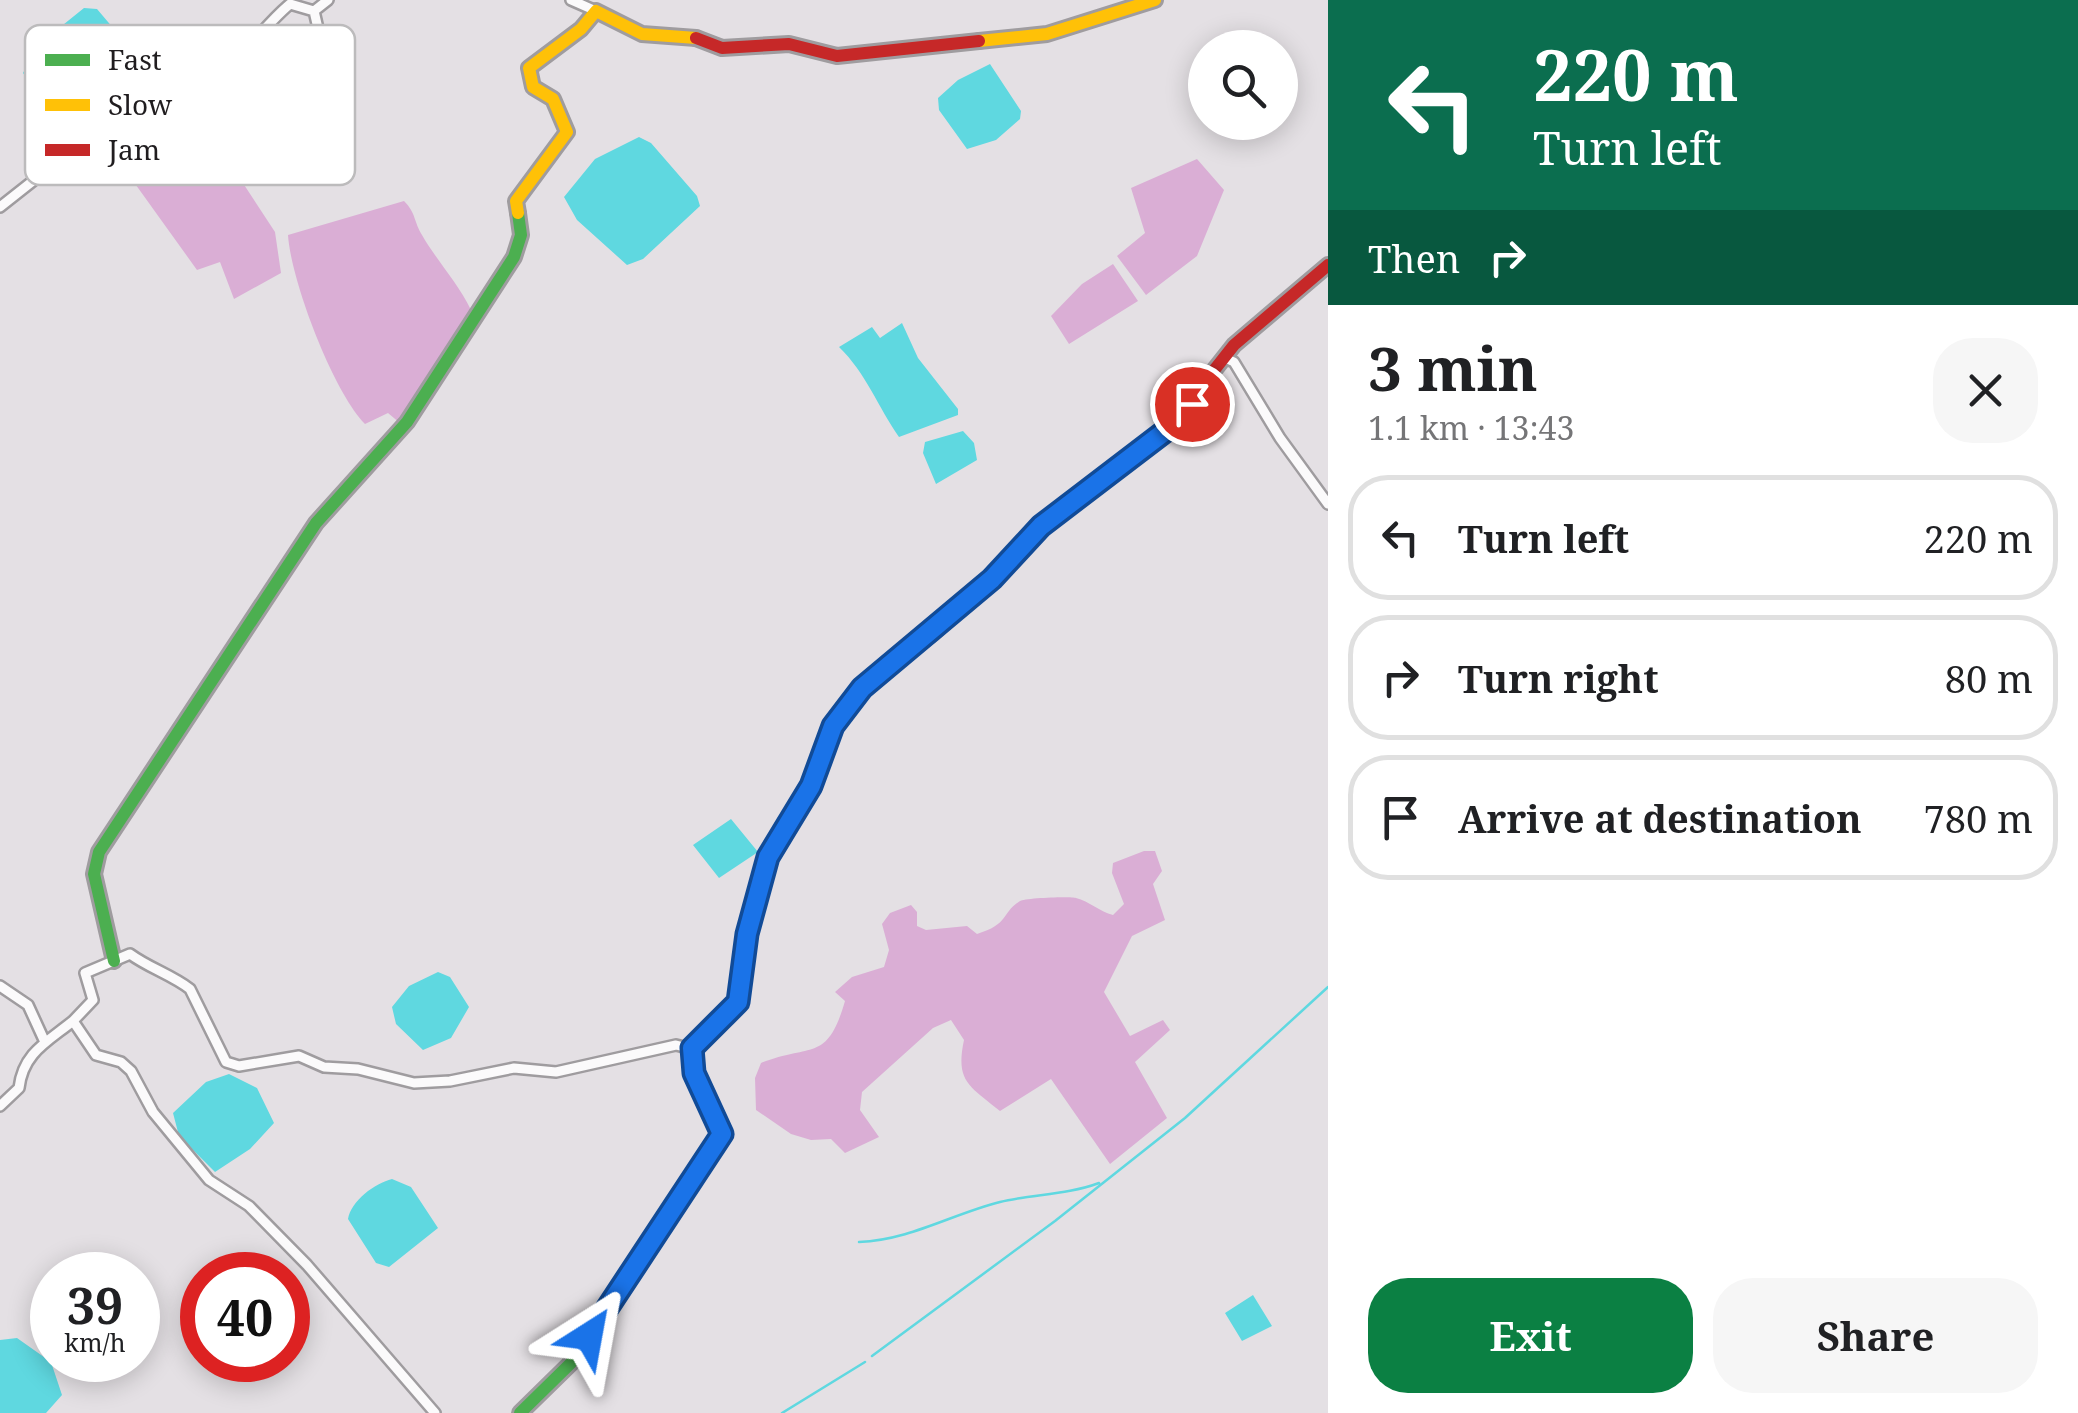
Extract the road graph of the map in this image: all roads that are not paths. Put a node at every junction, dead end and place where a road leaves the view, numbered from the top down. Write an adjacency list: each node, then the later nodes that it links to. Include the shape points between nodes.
1 (328, 0): 4 (street)
2 (571, 0): 5 (street)
3 (1155, 0): 5 (street, via 1047,34 837,56 789,44 722,48 694,37 642,34)
4 (314, 11): 6 (street, via 290,4); 7 (street)
5 (596, 11): 13 (street, via 529,68 532,87 552,99 568,132 516,201 521,235 498,286 408,422 316,523 99,852 94,874)
6 (272, 25)
7 (317, 25)
8 (32, 185): 9 (street)
9 (0, 207)
10 (1328, 264): 11 (street)
11 (1225, 358): 12 (street, via 1234,362); 17 (street, via 1172,426 1041,526 992,579 852,698 768,857 738,1002)
12 (1328, 504)
13 (114, 961): 15 (street, via 86,973 94,1000); 17 (street, via 130,954 190,988 226,1062 240,1066 299,1056 414,1083 514,1068 556,1072 676,1045)
14 (0, 986): 16 (street, via 28,1004)
15 (73, 1022): 16 (street); 19 (street, via 96,1055 131,1071 153,1112 209,1180 248,1206 307,1265)
16 (44, 1040): 18 (street, via 19,1074 19,1088)
17 (692, 1048): 20 (street, via 694,1073 722,1134 571,1363)
18 (0, 1106)
19 (435, 1413)
20 (520, 1413)

